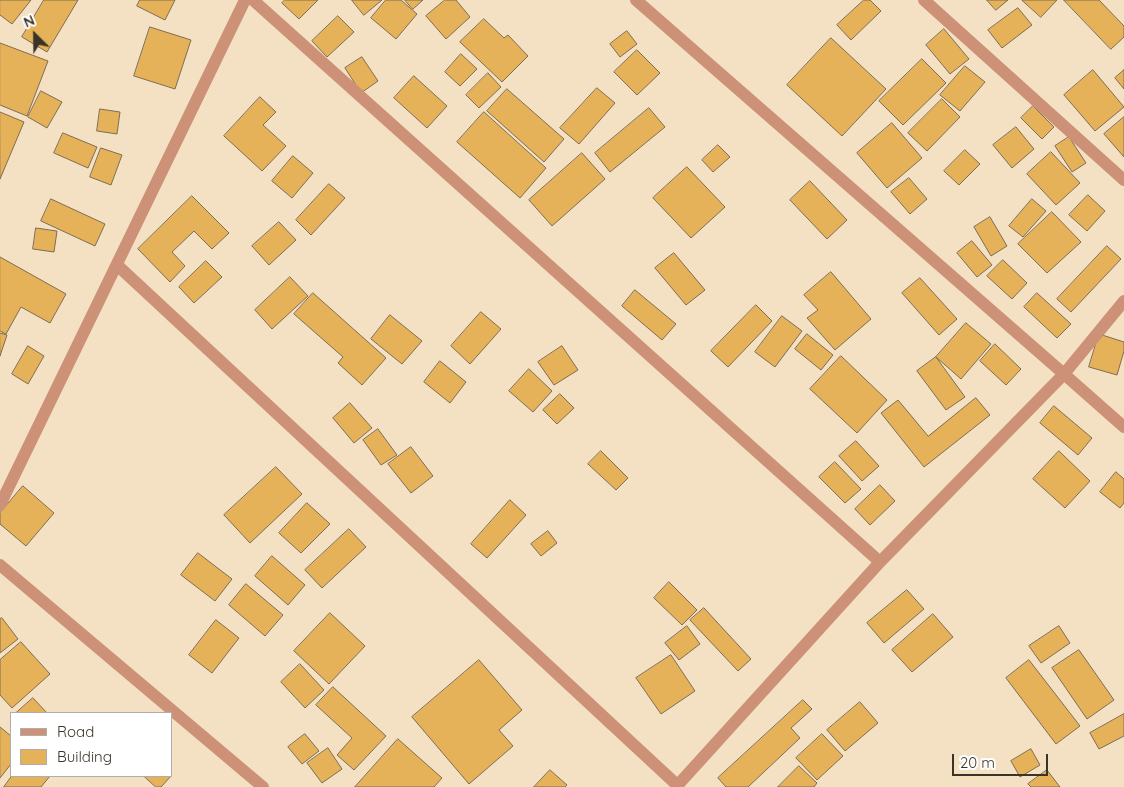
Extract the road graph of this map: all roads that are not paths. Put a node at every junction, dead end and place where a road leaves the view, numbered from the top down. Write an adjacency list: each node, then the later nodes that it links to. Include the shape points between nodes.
1 (244, 0): 6 (street)
2 (253, 0): 11 (street)
3 (636, 0): 8 (street)
4 (924, 0): 5 (street)
5 (1124, 180)
6 (117, 265): 10 (street); 13 (street)
7 (1124, 300): 8 (street)
8 (1064, 374): 9 (street); 11 (street)
9 (1124, 428)
10 (0, 505)
11 (880, 562): 13 (street)
12 (0, 565): 14 (street)
13 (676, 786)
14 (263, 787)

